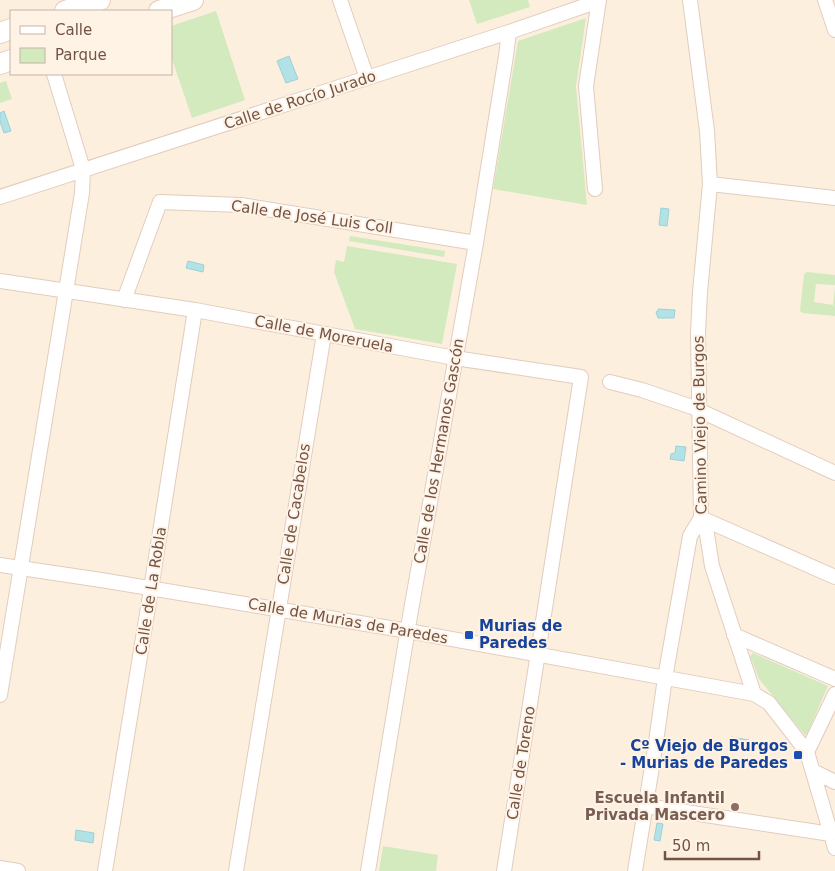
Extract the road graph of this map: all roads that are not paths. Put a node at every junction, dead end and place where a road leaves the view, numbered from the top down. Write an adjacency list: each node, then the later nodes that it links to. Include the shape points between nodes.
1 (100, 0): 7 (street)
2 (193, 0): 8 (street)
3 (340, 0): 12 (street)
4 (599, 0): 10 (street, Calle de Rocío Jurado); 15 (street, via 586,86)
5 (690, 0): 14 (street, Camino Viejo de Burgos, via 707,131)
6 (825, 0): 9 (street)
7 (68, 10)
8 (162, 10)
9 (835, 30)
10 (509, 32): 12 (street, Calle de Rocío Jurado); 18 (street, Calle de los Hermanos Gascón)
11 (54, 75): 13 (street)
12 (367, 78): 13 (street, Calle de Rocío Jurado)
13 (83, 169): 16 (street, Calle de Rocío Jurado); 20 (street)
14 (710, 184): 17 (street); 27 (street, Camino Viejo de Burgos, via 700,292)
15 (595, 189)
16 (0, 197)
17 (835, 198)
18 (476, 242): 21 (street, Calle de José Luis Coll, via 240,204 160,202); 24 (street, Calle de los Hermanos Gascón)
19 (0, 281): 20 (street, Calle de Moreruela)
20 (67, 291): 21 (street, Calle de Moreruela); 31 (street)
21 (124, 300): 22 (street, Calle de Moreruela)
22 (195, 310): 23 (street, Calle de Moreruela); 33 (street, Calle de La Robla)
23 (324, 334): 24 (street, Calle de Moreruela); 34 (street, Calle de Cacabelos)
24 (455, 358): 25 (street, Calle de Moreruela); 35 (street, Calle de los Hermanos Gascón)
25 (581, 378): 37 (street, Calle de Toreno)
26 (610, 382): 27 (street)
27 (698, 410): 28 (street); 29 (street, Camino Viejo de Burgos)
28 (835, 472)
29 (701, 518): 32 (street); 36 (street, Camino Viejo de Burgos); 38 (street, via 690,536)
30 (0, 565): 31 (street, Calle de Murias de Paredes)
31 (21, 569): 33 (street, Calle de Murias de Paredes); 42 (street)
32 (835, 577)
33 (151, 589): 34 (street, Calle de Murias de Paredes); 51 (street, Calle de La Robla)
34 (279, 609): 35 (street, Calle de Murias de Paredes); 52 (street, Calle de Cacabelos)
35 (408, 631): 37 (street, Calle de Murias de Paredes); 53 (street, Calle de los Hermanos Gascón)
36 (734, 635): 39 (street); 40 (street, Camino Viejo de Burgos)
37 (538, 655): 38 (street, Calle de Murias de Paredes); 54 (street, Calle de Toreno)
38 (665, 678): 40 (street, Calle de Murias de Paredes); 46 (street)
39 (835, 679)
40 (754, 694): 43 (street, via 769,703)
41 (835, 694): 43 (street)
42 (0, 695)
43 (807, 752): 44 (street)
44 (813, 771): 45 (street); 47 (street)
45 (835, 782)
46 (646, 806): 47 (street); 55 (street)
47 (831, 834): 48 (street)
48 (835, 848)
49 (0, 868): 50 (street)
50 (18, 871)
51 (105, 871)
52 (236, 871)
53 (368, 871)
54 (504, 871)
55 (635, 871)

